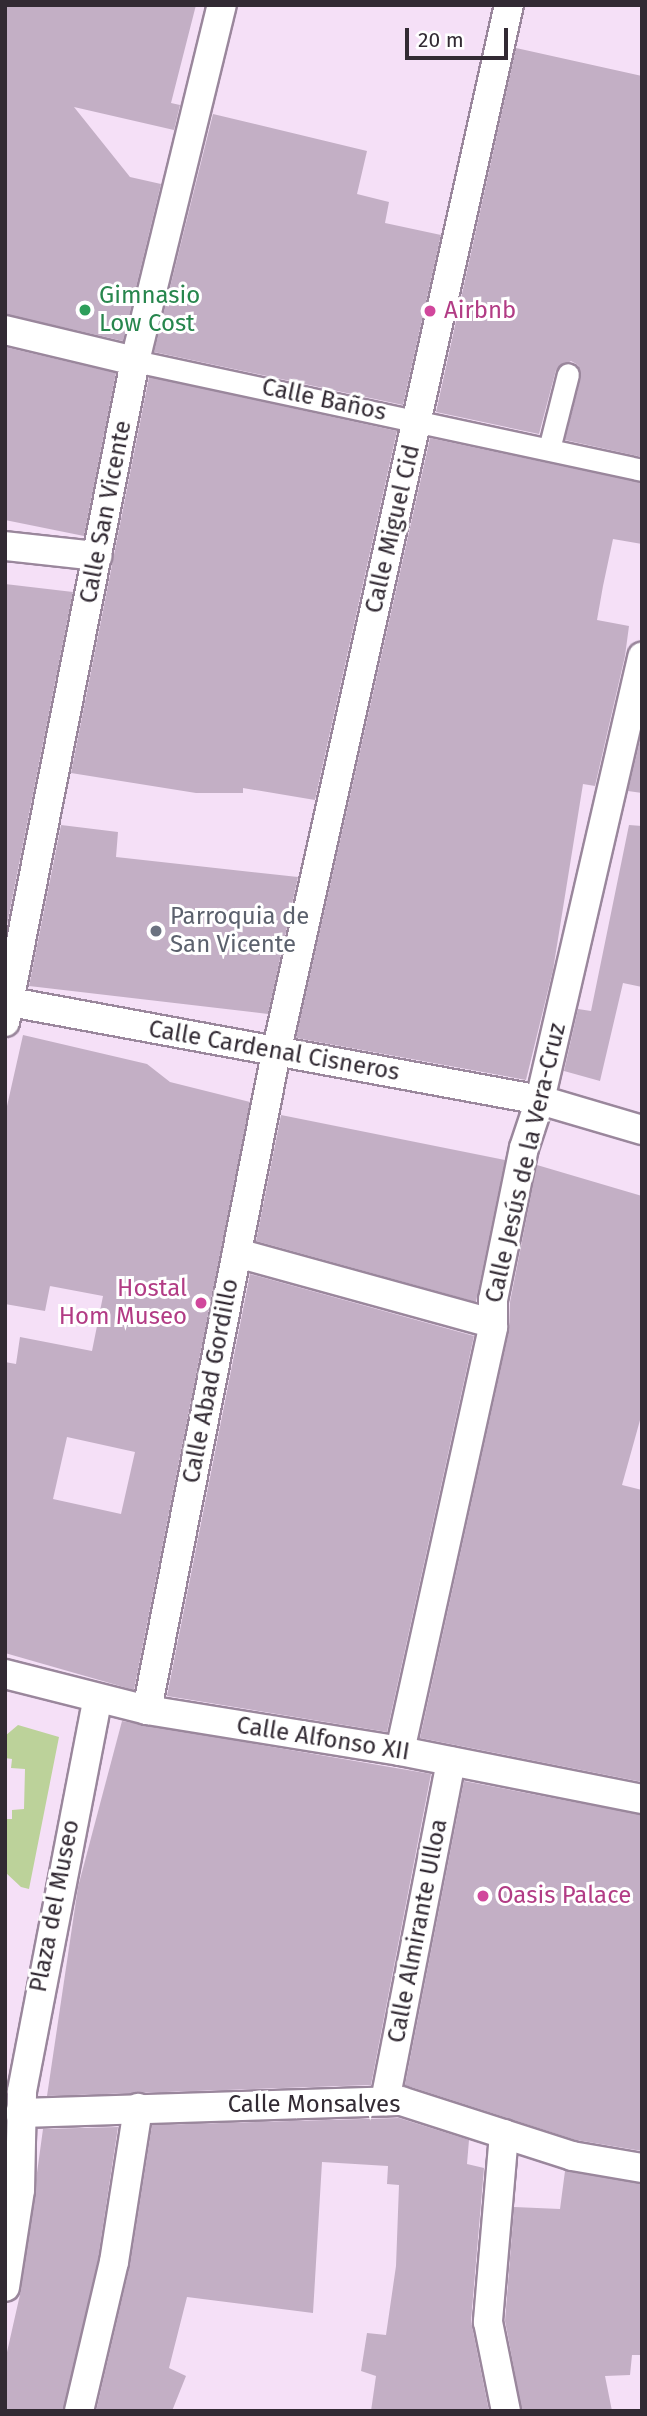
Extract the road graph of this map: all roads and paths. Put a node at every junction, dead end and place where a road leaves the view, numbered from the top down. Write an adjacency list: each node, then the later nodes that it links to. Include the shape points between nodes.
1 (222, 5): 4 (street, Calle San Vicente)
2 (509, 5): 6 (street, Calle Miguel Cid)
3 (5, 330): 4 (street, Calle Baños)
4 (135, 360): 6 (street, Calle Baños); 10 (street, Calle San Vicente)
5 (568, 374): 7 (street)
6 (418, 419): 7 (street, Calle Baños); 13 (street, Calle Miguel Cid)
7 (549, 449): 8 (street, Calle Baños)
8 (642, 470)
9 (5, 546): 10 (street)
10 (97, 556): 12 (street, Calle San Vicente)
11 (642, 657): 14 (street, Calle Jesús de la Vera-Cruz)
12 (7, 1008): 13 (street, Calle Cardenal Cisneros)
13 (276, 1053): 14 (street, Calle Cardenal Cisneros); 16 (street, Calle Abad Gordillo)
14 (540, 1100): 15 (street, Calle Cardenal Cisneros); 17 (street, Calle Jesús de la Vera-Cruz, via 524,1148)
15 (642, 1130)
16 (237, 1253): 17 (street); 20 (street, Calle Abad Gordillo)
17 (491, 1323): 21 (street, Calle Jesús de la Vera-Cruz)
18 (5, 1674): 19 (street, Calle Alfonso XII)
19 (97, 1700): 20 (street, Calle Alfonso XII); 26 (street, Plaza del Museo)
20 (147, 1710): 21 (street, Calle Alfonso XII)
21 (400, 1751): 22 (street, Calle Alfonso XII)
22 (451, 1761): 23 (street, Calle Alfonso XII); 24 (street, Calle Almirante Ulloa)
23 (642, 1799)
24 (385, 2101): 25 (street, Calle Monsalves); 27 (street, Calle Monsalves, via 401,2101)
25 (138, 2108): 26 (street, Calle Monsalves); 30 (street, via 114,2262)
26 (13, 2120): 29 (street, Plaza del Museo, via 20,2190)
27 (504, 2134): 28 (street, Calle Monsalves, via 572,2155); 31 (street, via 488,2322)
28 (642, 2168)
29 (5, 2287)
30 (79, 2411)
31 (506, 2411)

